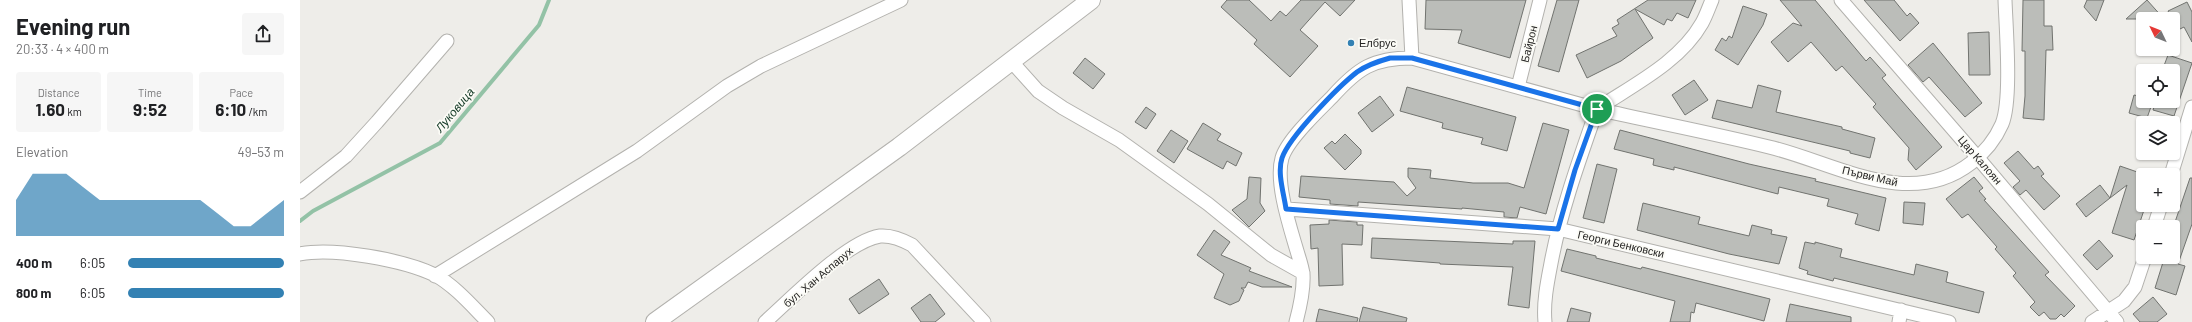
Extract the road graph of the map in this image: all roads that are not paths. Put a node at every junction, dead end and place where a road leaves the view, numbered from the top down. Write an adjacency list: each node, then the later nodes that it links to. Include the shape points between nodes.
1 (901, 0): 22 (street, via 761,66 727,86 637,151)
2 (1091, 0): 10 (main road)
3 (1409, 0): 9 (street)
4 (1540, 0): 11 (street, Байрон)
5 (1712, 0): 13 (street, via 1702,24 1684,46 1661,67)
6 (1841, 0): 14 (street, Цар Калоян)
7 (2005, 0): 14 (street, Първи Май, via 2007,104 2003,123 1992,143)
8 (447, 41): 16 (street, via 346,156)
9 (1412, 58): 11 (street); 17 (street, via 1390,58 1373,63 1357,72 1294,139 1282,158 1281,180)
10 (1011, 61): 21 (street, via 1038,91 1119,140 1208,204 1271,255); 26 (main road, via 899,147)
11 (1518, 87): 13 (street)
12 (2192, 107): 15 (street)
13 (1597, 109): 14 (street, Първи Май, via 1771,147 1871,178 1900,184 1942,179 1961,171); 18 (street, via 1575,170)
14 (1978, 158): 24 (street, Цар Калоян)
15 (2173, 168)
16 (300, 192)
17 (1286, 209): 18 (street, Георги Бенковски); 21 (street)
18 (1558, 229): 23 (street, Георги Бенковски); 30 (street, via 1546,287)
19 (300, 254): 22 (street, via 315,251 348,252 408,266)
20 (2143, 264): 24 (street, via 2135,288)
21 (1303, 273): 29 (street, via 1302,297)
22 (436, 276): 25 (street)
23 (1900, 316): 31 (street, Георги Бенковски)
24 (2112, 317): 32 (street)
25 (488, 322)
26 (655, 322)
27 (765, 322): 28 (street, бул. Хан Аспарух, via 846,251 881,236 898,238 912,245)
28 (984, 322)
29 (1296, 322)
30 (1545, 322)
31 (1948, 322)
32 (2092, 322)

